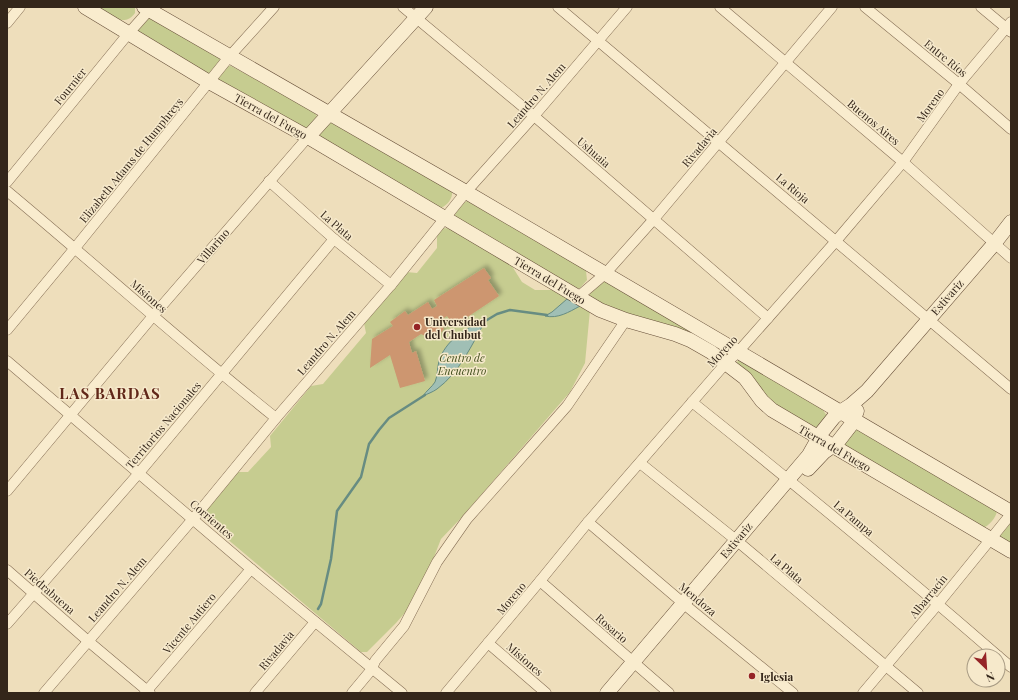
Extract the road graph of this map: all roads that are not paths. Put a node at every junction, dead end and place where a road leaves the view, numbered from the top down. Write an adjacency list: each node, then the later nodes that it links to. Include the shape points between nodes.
1 (20, 7): 14 (street)
2 (85, 7): 16 (street, Tierra del Fuego)
3 (274, 7): 18 (street, Elizabeth Adams de Humphreys)
4 (403, 7): 13 (street, Ushuaia)
5 (426, 7): 13 (street, Villarino)
6 (558, 7): 17 (street, La Rioja)
7 (627, 7): 17 (street, Leandro N. Alem)
8 (720, 7): 19 (street, Buenos Aires)
9 (832, 7): 19 (street, Rivadavia)
10 (865, 7): 21 (street, Entre Ríos)
11 (981, 7): 15 (street)
12 (149, 8): 16 (street, Fournier); 18 (street)
13 (416, 18): 22 (street, Villarino); 23 (street, Ushuaia)
14 (7, 23)
15 (1010, 28): 21 (street, Moreno)
16 (128, 34): 20 (street, Tierra del Fuego); 29 (street, Fournier)
17 (598, 41): 23 (street, Leandro N. Alem); 26 (street, La Rioja)
18 (229, 57): 20 (street, Elizabeth Adams de Humphreys); 22 (street)
19 (785, 63): 26 (street, Rivadavia); 27 (street, Buenos Aires)
20 (209, 82): 25 (street, Tierra del Fuego); 38 (street, Elizabeth Adams de Humphreys)
21 (959, 84): 24 (street, Entre Ríos); 27 (street, Moreno)
22 (328, 113): 25 (street, Villarino); 31 (street)
23 (534, 116): 31 (street, Leandro N. Alem); 33 (street, Ushuaia)
24 (1011, 129)
25 (308, 137): 28 (street, Villarino); 32 (street, Tierra del Fuego)
26 (719, 142): 33 (street, Rivadavia); 36 (street, La Rioja)
27 (903, 162): 36 (street, Moreno); 37 (street, Buenos Aires)
28 (269, 181): 35 (street, La Plata); 43 (street, Villarino)
29 (7, 182)
30 (7, 191): 38 (street, Misiones)
31 (466, 192): 32 (street, Leandro N. Alem); 40 (street)
32 (444, 218): 41 (street, Leandro N. Alem); 42 (street, Tierra del Fuego)
33 (654, 219): 40 (street, Rivadavia); 44 (street, Ushuaia)
34 (1011, 222): 37 (street, Estivariz)
35 (334, 239): 41 (street, La Plata); 51 (street, Territorios Nacionales)
36 (836, 241): 44 (street, Moreno); 45 (street, La Rioja)
37 (994, 244): 39 (street, Buenos Aires); 45 (street, Estivariz)
38 (75, 248): 43 (street, Misiones); 47 (street, Elizabeth Adams de Humphreys)
39 (1011, 258)
40 (605, 274): 42 (street, Rivadavia); 48 (street)
41 (391, 285): 57 (street, Leandro N. Alem)
42 (578, 297): 46 (street, Tierra del Fuego, via 600,310)
43 (153, 316): 51 (street, Misiones); 56 (street, Villarino)
44 (768, 318): 48 (street, Moreno)
45 (928, 318): 52 (street, La Rioja); 53 (street, Estivariz)
46 (626, 320): 50 (street, Tierra del Fuego, via 685,338); 84 (street, via 567,406 458,532 437,562 404,626 374,661)
47 (7, 330)
48 (738, 352): 50 (street, Moreno); 55 (street)
49 (7, 361): 56 (street, Corrientes)
50 (726, 363): 54 (street, Moreno); 59 (street, Tierra del Fuego, via 745,378 772,410)
51 (221, 374): 57 (street, Misiones); 62 (street, Territorios Nacionales)
52 (1011, 389)
53 (867, 391): 55 (street, Estivariz); 58 (street, Estivariz)
54 (692, 402): 61 (street, Moreno); 63 (street, La Pampa)
55 (840, 412): 58 (street); 59 (street, Estivariz)
56 (71, 415): 62 (street, Corrientes); 64 (street, Villarino)
57 (276, 418): 66 (street, Leandro N. Alem)
58 (854, 420): 60 (street, Estivariz); 65 (street)
59 (818, 439): 60 (street, Tierra del Fuego); 63 (street, Estivariz)
60 (832, 446): 63 (street, Estivariz); 68 (street, Tierra del Fuego)
61 (640, 463): 67 (street, Moreno); 69 (street, La Plata)
62 (139, 473): 66 (street, Corrientes); 74 (street, Territorios Nacionales)
63 (792, 482): 69 (street, Estivariz); 75 (street, La Pampa)
64 (7, 490)
65 (1011, 513): 68 (street, Albarracín)
66 (193, 518): 71 (street, Corrientes); 79 (street, Leandro N. Alem)
67 (588, 522): 73 (street, Moreno); 76 (street, Mendoza)
68 (990, 539): 70 (street, Tierra del Fuego); 75 (street, Albarracín)
69 (739, 543): 76 (street, Estivariz); 83 (street, La Plata)
70 (1011, 551)
71 (251, 569): 77 (street, Corrientes); 85 (street, Vicente Autiero)
72 (7, 570): 74 (street, Piedrabuena)
73 (540, 582): 80 (street, Moreno); 82 (street, Rosario)
74 (34, 593): 78 (street, Territorios Nacionales); 79 (street, Piedrabuena)
75 (938, 604): 81 (street, La Pampa); 83 (street, Albarracín)
76 (686, 606): 82 (street, Estivariz); 95 (street, Mendoza)
77 (315, 622): 84 (street, Corrientes); 87 (street, Rivadavia)
78 (7, 624)
79 (88, 641): 85 (street, Piedrabuena); 86 (street, Leandro N. Alem)
80 (488, 643): 90 (street, Moreno); 91 (street, Misiones)
81 (989, 648)
82 (636, 665): 92 (street, Estivariz); 93 (street, Estivariz); 94 (street, Rosario)
83 (886, 665): 96 (street, Albarracín); 97 (street, La Plata)
84 (372, 669): 88 (street); 89 (street, Corrientes)
85 (148, 692)
86 (44, 693)
87 (255, 693)
88 (352, 693)
89 (402, 693)
90 (446, 693)
91 (546, 693)
92 (607, 693)
93 (619, 693)
94 (669, 693)
95 (793, 693)
96 (863, 693)
97 (918, 693)

